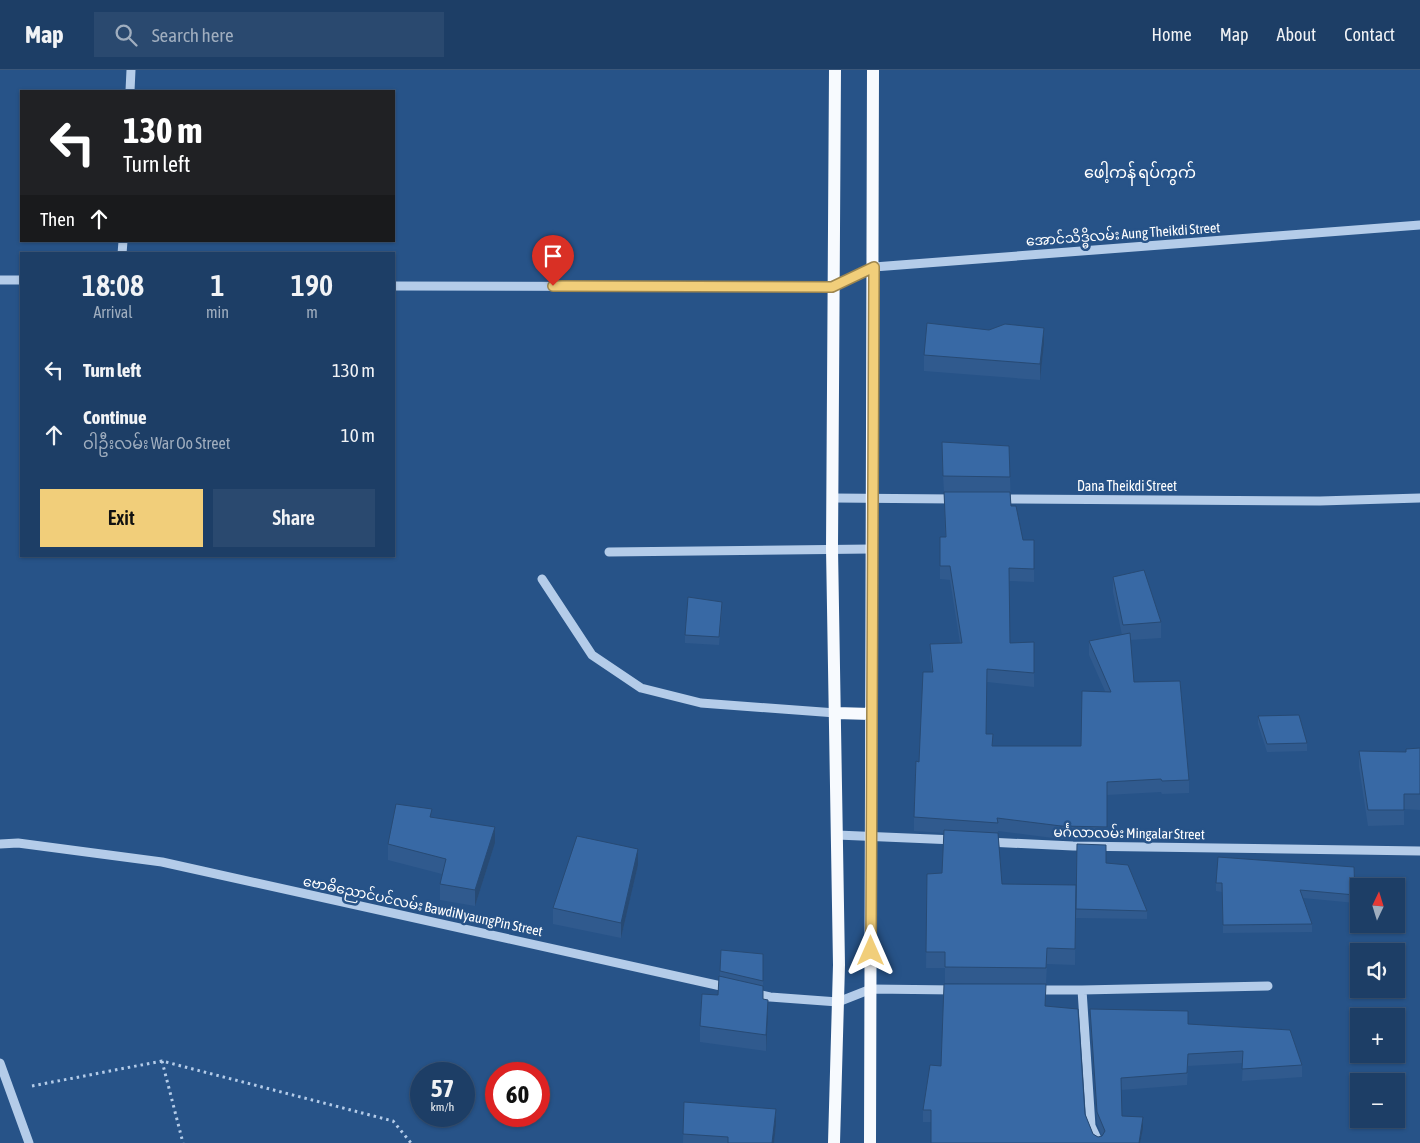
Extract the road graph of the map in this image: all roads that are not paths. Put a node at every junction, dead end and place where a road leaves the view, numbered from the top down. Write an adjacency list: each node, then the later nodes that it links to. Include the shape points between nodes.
1 (131, 70): 4 (street)
2 (835, 70): 10 (main road)
3 (873, 70): 6 (main road)
4 (130, 90)
5 (1420, 225): 6 (street, အောင်သိဒ္ဓိလမ်း Aung Theikdi Street)
6 (874, 267): 10 (street, အောင်သိဒ္ဓိလမ်း Aung Theikdi Street); 12 (main road)
7 (0, 280): 8 (street)
8 (20, 280)
9 (395, 286): 10 (street)
10 (832, 287): 11 (main road)
11 (833, 498): 12 (street); 16 (main road)
12 (871, 498): 14 (street); 17 (main road)
13 (1420, 498): 15 (street, Dana Theikdi Street, via 1320,501)
14 (961, 499)
15 (991, 499)
16 (832, 548): 17 (street); 18 (street); 20 (main road)
17 (871, 549): 21 (main road)
18 (609, 552)
19 (542, 579): 20 (street, via 592,655 641,688 701,703)
20 (836, 713): 21 (main road); 22 (main road)
21 (870, 714): 23 (main road)
22 (837, 835): 23 (street, မင်္ဂလာလမ်း Mingalar Street); 31 (main road)
23 (870, 836): 25 (street, မင်္ဂလာလမ်း Mingalar Street, via 1082,846); 27 (main road)
24 (0, 844): 31 (street, ဗောဓိညောင်ပင်လမ်း BawdiNyaungPin Street, via 18,843 162,862 770,997)
25 (1420, 851)
26 (1268, 986): 30 (street)
27 (871, 989): 28 (street); 31 (street); 35 (main road)
28 (967, 990)
29 (1024, 990): 30 (street)
30 (1082, 990): 36 (street, via 1091,1126)
31 (838, 1002): 34 (main road)
32 (0, 1063): 33 (street)
33 (29, 1143)
34 (834, 1143)
35 (870, 1143)
36 (1099, 1143)

